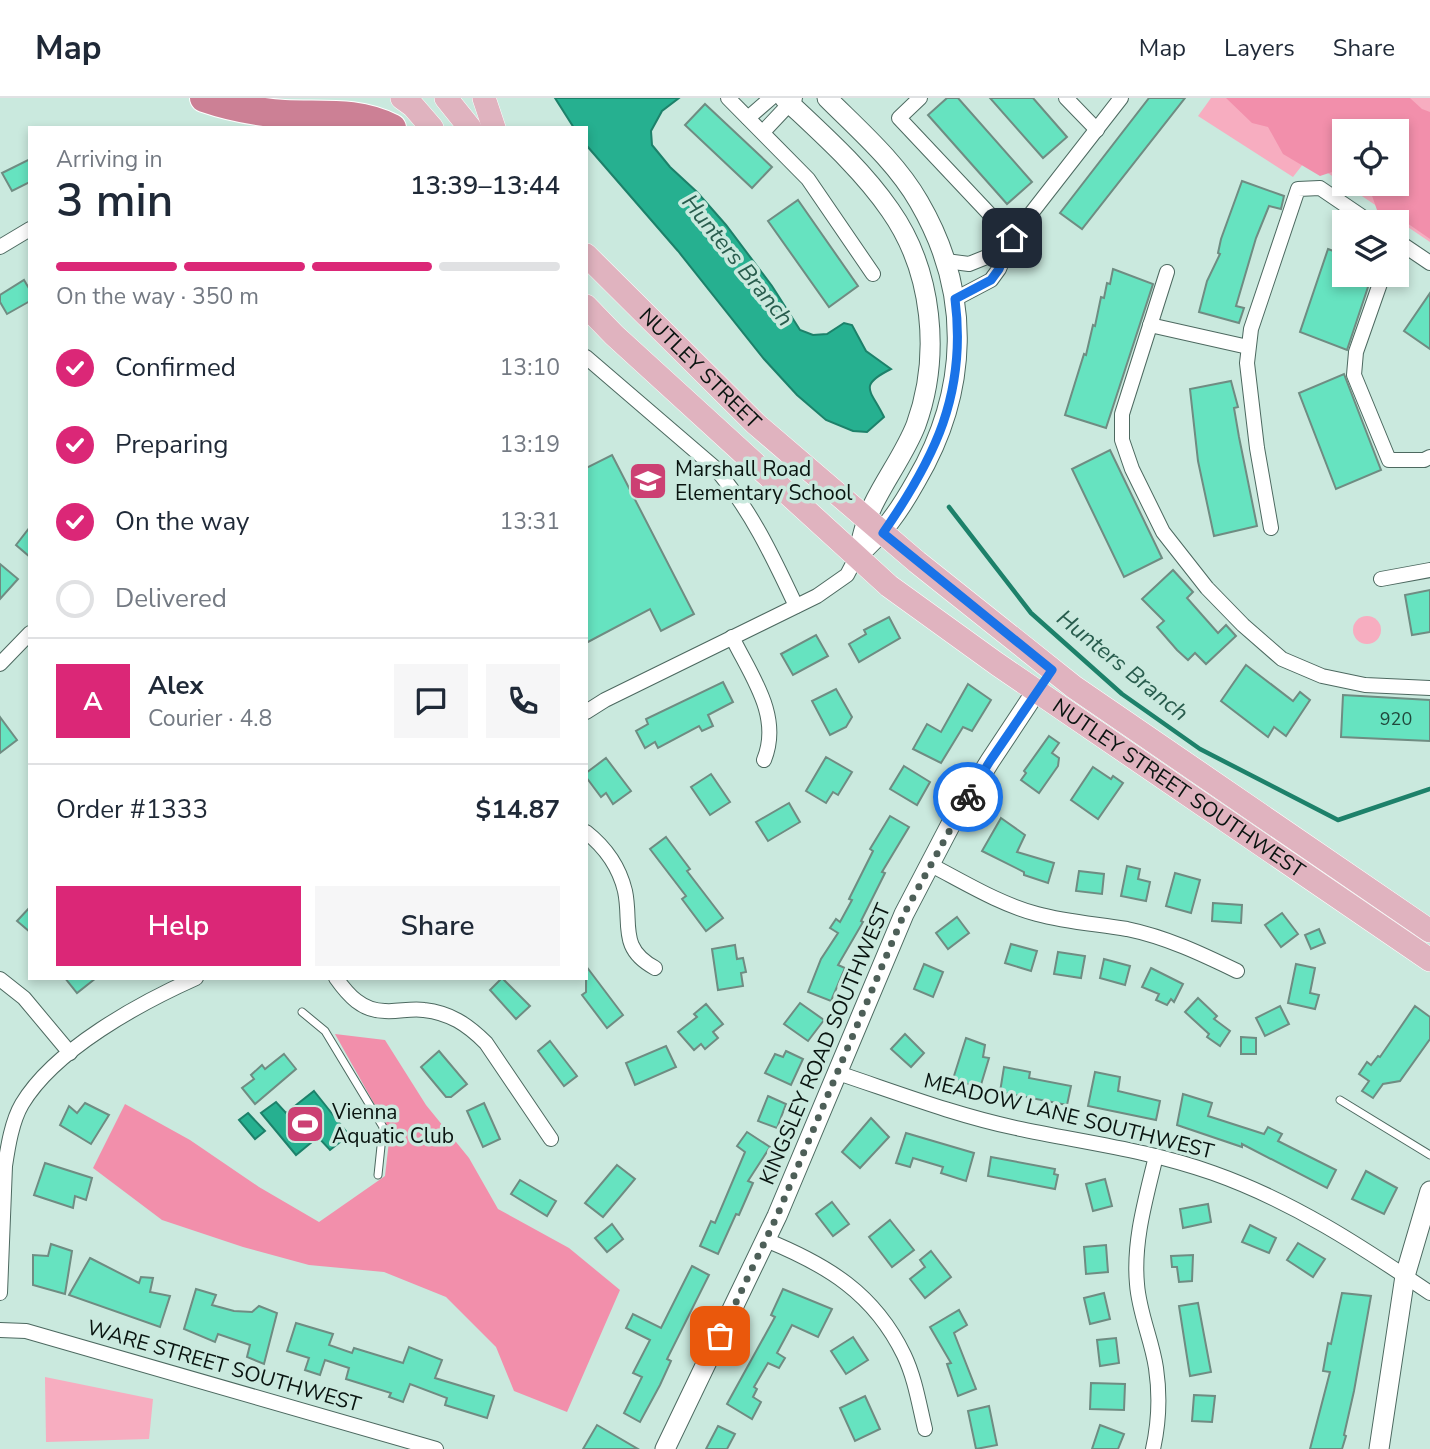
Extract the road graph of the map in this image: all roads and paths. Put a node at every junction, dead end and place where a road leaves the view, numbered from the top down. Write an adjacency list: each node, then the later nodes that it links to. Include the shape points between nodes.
1 (204, 98): 13 (highway, via 229,107 284,114 357,115)
2 (402, 98): 14 (main road)
3 (446, 98): 15 (main road)
4 (484, 98): 16 (main road)
5 (728, 98): 12 (street)
6 (771, 98): 12 (street)
7 (827, 98): 26 (street, via 907,183)
8 (920, 98): 21 (street, via 899,118)
9 (1066, 98): 17 (street)
10 (1121, 98): 17 (street)
11 (790, 100): 18 (street); 37 (street, via 892,212 910,246 928,307 930,361 920,411 877,495)
12 (748, 118): 18 (street)
13 (386, 126)
14 (430, 126)
15 (468, 126)
16 (493, 126)
17 (1097, 130): 21 (street)
18 (763, 132): 29 (street, via 808,179)
19 (1352, 210): 34 (street, via 1320,188 1298,189)
20 (28, 230): 22 (street)
21 (1012, 238): 24 (street)
22 (0, 247)
23 (1409, 249): 27 (street)
24 (1004, 255): 26 (street, via 969,264); 31 (street, via 991,280)
25 (588, 257): 37 (main road, NUTLEY STREET, via 756,425)
26 (946, 261): 31 (street)
27 (1430, 263)
28 (1167, 272): 33 (street)
29 (873, 274)
30 (1379, 287): 36 (street, via 1356,352 1354,376 1389,460)
31 (955, 299): 37 (street, via 957,362 940,435 903,503)
32 (588, 308): 39 (main road, NUTLEY STREET SOUTHWEST)
33 (1150, 325): 34 (street); 47 (street, via 1122,414 1122,440 1163,532 1225,606 1282,659 1322,676 1365,685)
34 (1248, 346): 38 (street, via 1257,448)
35 (588, 359): 42 (street, via 733,488)
36 (1430, 457)
37 (875, 526): 39 (street); 46 (main road, NUTLEY STREET SOUTHWEST)
38 (1271, 528)
39 (857, 556): 42 (street, via 837,584); 48 (main road, NUTLEY STREET SOUTHWEST, via 880,579)
40 (1430, 570): 41 (street)
41 (1381, 579)
42 (796, 606): 44 (street)
43 (28, 635): 45 (street)
44 (732, 637): 49 (street); 50 (street, via 770,718 770,746)
45 (0, 664)
46 (1052, 670): 48 (street, KINGSLEY ROAD SOUTHWEST); 53 (main road, NUTLEY STREET SOUTHWEST)
47 (1430, 688)
48 (1037, 690): 52 (street, KINGSLEY ROAD SOUTHWEST); 54 (main road, NUTLEY STREET SOUTHWEST)
49 (588, 711)
50 (764, 760)
51 (588, 833): 55 (street, via 601,844 620,875 630,943 637,955)
52 (929, 864): 56 (street, via 1035,914 1163,939); 62 (street, KINGSLEY ROAD SOUTHWEST)
53 (1430, 930)
54 (1430, 960)
55 (655, 968)
56 (1237, 971)
57 (0, 979): 61 (street, via 24,998)
58 (192, 980): 61 (street, via 145,1002)
59 (337, 980): 64 (street, via 347,994 372,1009 421,1009 458,1019 473,1030)
60 (302, 1012): 67 (lane, via 325,1031 383,1127)
61 (70, 1053): 68 (street, via 20,1107)
62 (838, 1073): 66 (street, MEADOW LANE SOUTHWEST, via 958,1114); 70 (street, KINGSLEY ROAD SOUTHWEST)
63 (1340, 1100): 65 (lane)
64 (551, 1139)
65 (1430, 1155)
66 (1156, 1156): 71 (street, MEADOW LANE SOUTHWEST, via 1211,1172 1300,1210); 78 (street, via 1136,1261 1141,1311 1156,1368 1158,1423)
67 (378, 1175)
68 (2, 1183): 72 (street)
69 (1430, 1191): 71 (street)
70 (766, 1240): 75 (street, via 830,1270 873,1309 904,1355); 77 (street, KINGSLEY ROAD SOUTHWEST)
71 (1405, 1276): 73 (street, MEADOW LANE SOUTHWEST); 79 (street)
72 (0, 1293)
73 (1430, 1293)
74 (0, 1330): 76 (street, WARE STREET SOUTHWEST, via 26,1331)
75 (925, 1429)
76 (436, 1449)
77 (665, 1449)
78 (1153, 1449)
79 (1379, 1449)

